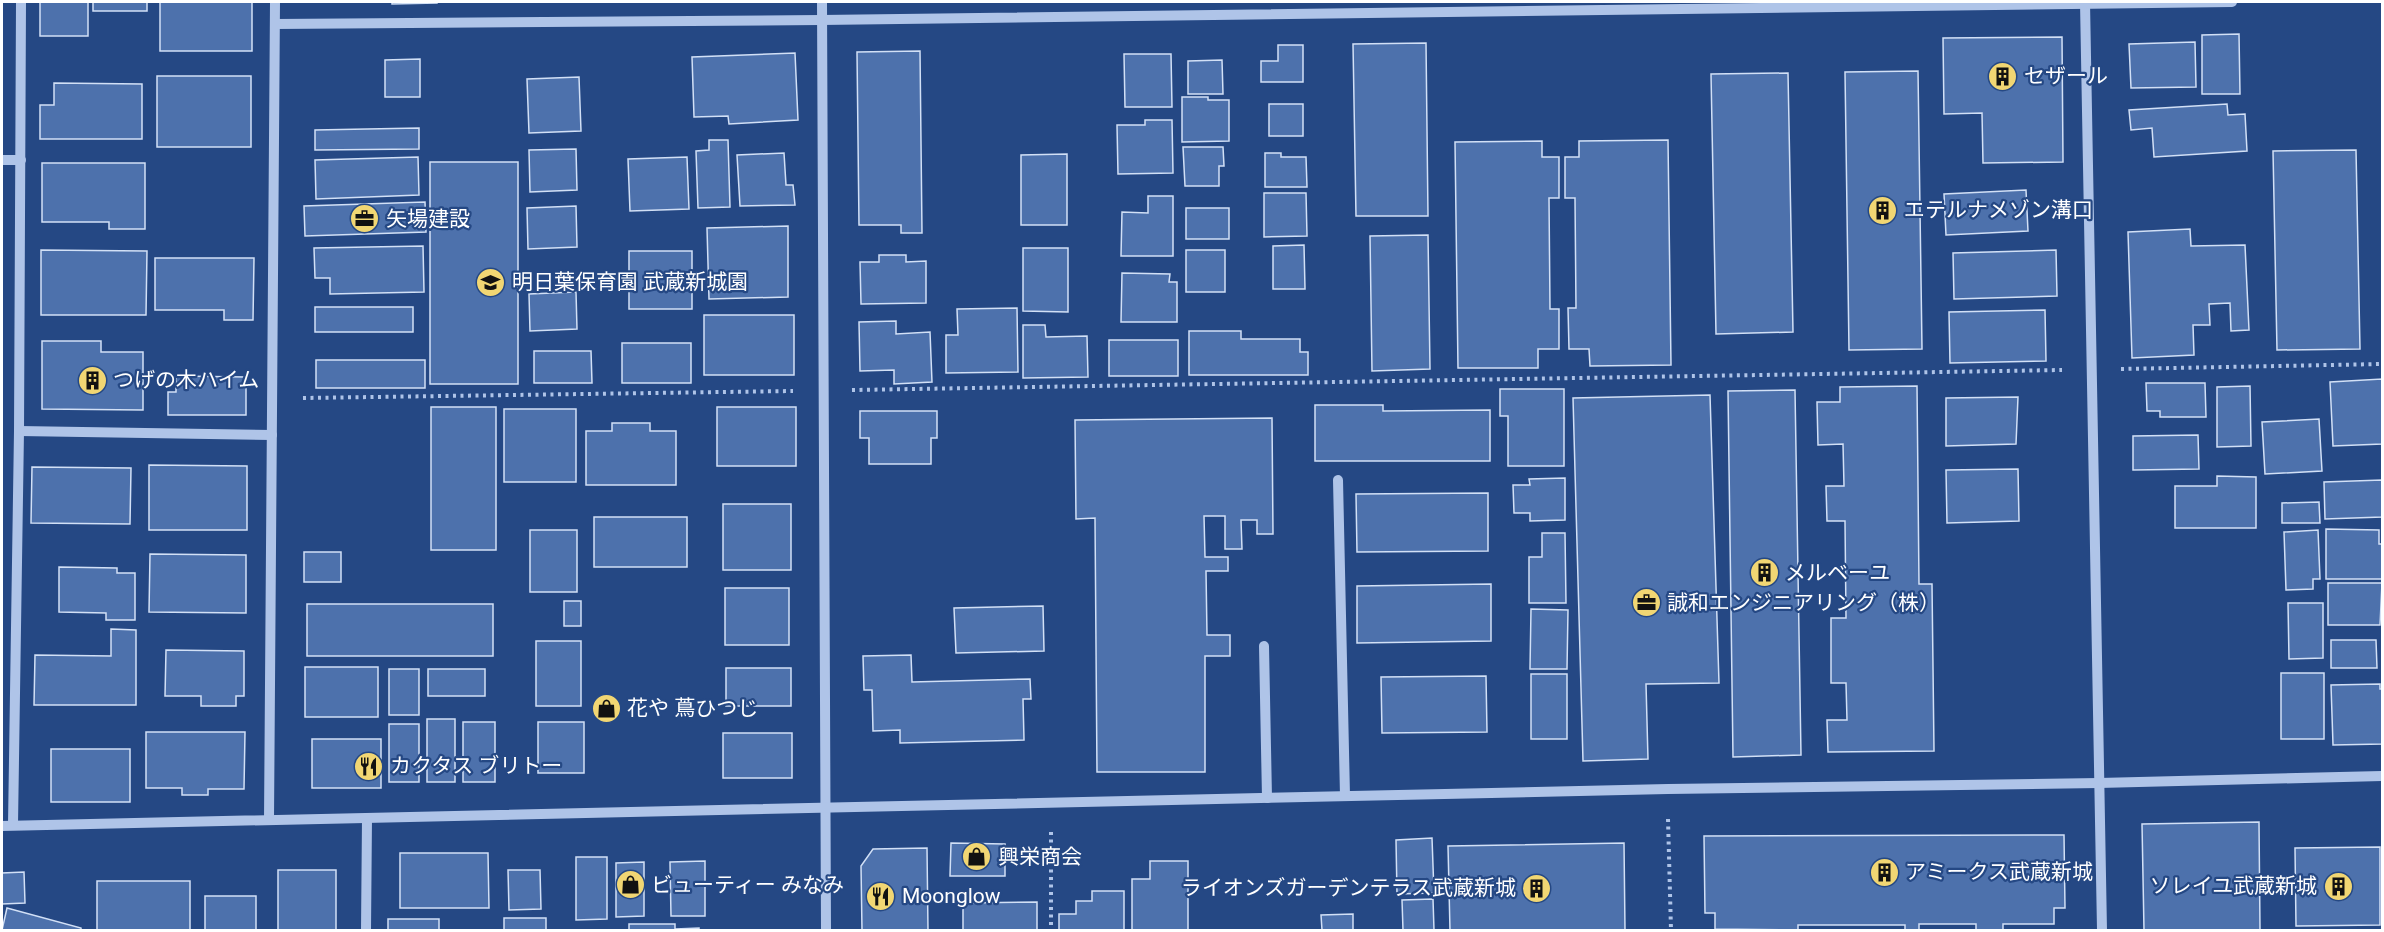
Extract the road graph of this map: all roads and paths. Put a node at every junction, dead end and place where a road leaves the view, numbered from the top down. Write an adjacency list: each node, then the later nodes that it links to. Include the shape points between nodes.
1 (21, 2): 9 (street)
2 (275, 2): 7 (street)
3 (822, 2): 6 (street)
4 (2232, 2): 5 (street)
5 (2085, 3): 6 (street); 11 (street)
6 (822, 20): 7 (street); 12 (street)
7 (275, 24): 13 (street)
8 (2, 160): 9 (street)
9 (21, 160): 14 (street)
10 (2382, 364): 11 (path)
11 (2092, 369): 12 (path); 19 (street)
12 (822, 391): 13 (path); 24 (street)
13 (272, 398): 15 (street)
14 (19, 431): 15 (street); 27 (street)
15 (272, 435): 26 (street)
16 (1338, 480): 21 (street)
17 (1264, 646): 22 (street)
18 (2382, 776): 19 (street)
19 (2099, 783): 20 (street); 32 (street)
20 (1668, 789): 21 (street); 31 (path)
21 (1345, 796): 22 (street)
22 (1268, 798): 23 (street)
23 (1051, 803): 24 (street); 30 (path)
24 (826, 808): 25 (street); 29 (street)
25 (367, 818): 26 (street); 28 (street)
26 (269, 820): 27 (street)
27 (7, 825)
28 (366, 930)
29 (826, 930)
30 (1051, 930)
31 (1671, 930)
32 (2102, 930)

